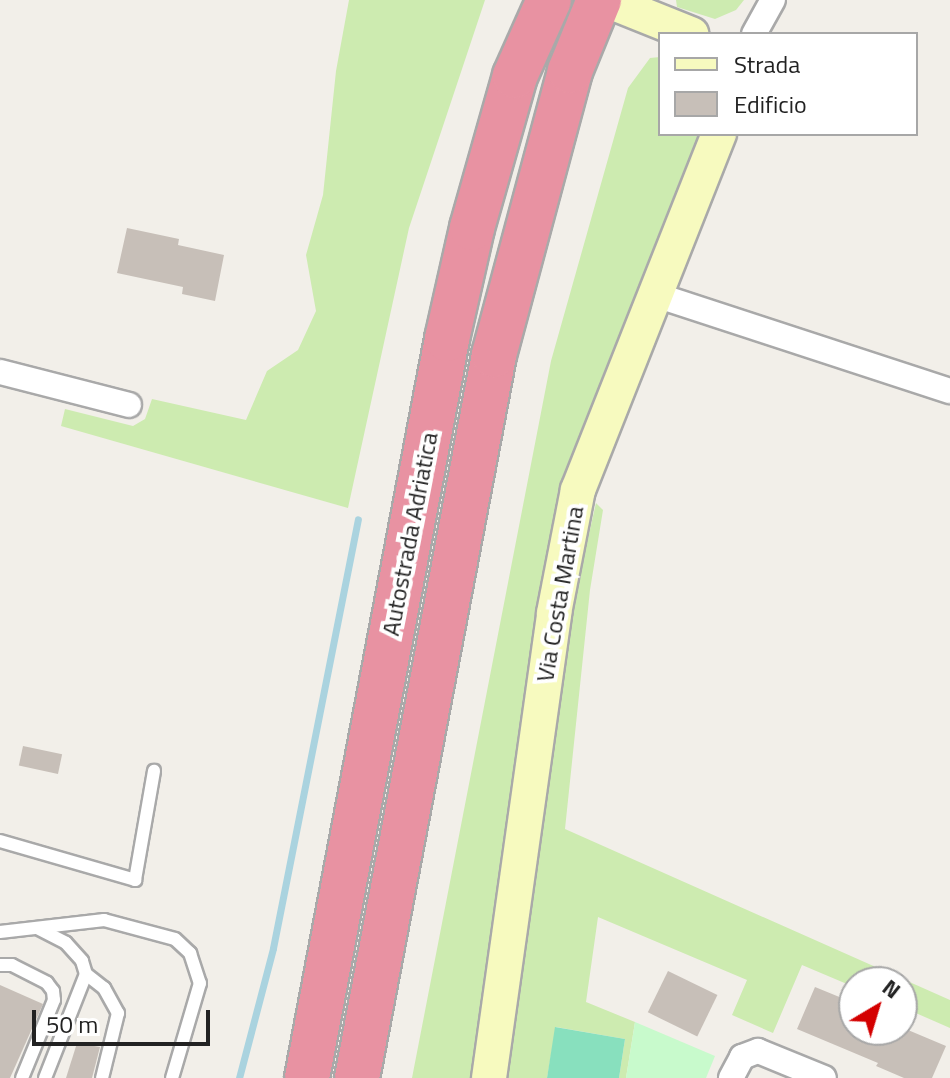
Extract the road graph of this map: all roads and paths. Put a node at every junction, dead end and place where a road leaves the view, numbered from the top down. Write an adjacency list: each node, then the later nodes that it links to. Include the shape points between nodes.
1 (549, 0): 22 (highway, Autostrada Adriatica, via 515,76 472,228)
2 (599, 0): 23 (highway, Autostrada Adriatica, via 570,71 494,355)
3 (606, 0): 5 (main road)
4 (773, 0): 6 (street)
5 (684, 31)
6 (755, 32)
7 (718, 136): 8 (main road, Via Costa Martina)
8 (656, 295): 10 (street); 24 (main road, Via Costa Martina, via 578,490 554,613)
9 (0, 372): 11 (street)
10 (950, 391)
11 (129, 405)
12 (154, 771): 13 (lane, via 135,880)
13 (0, 841)
14 (35, 928): 15 (lane); 17 (lane, via 66,943); 21 (lane, via 104,920 175,939 190,953 200,983)
15 (0, 932)
16 (0, 965): 18 (lane, via 12,965 53,991)
17 (86, 974): 19 (lane); 20 (lane, via 104,988 118,1013)
18 (22, 1078)
19 (45, 1078)
20 (102, 1078)
21 (172, 1078)
22 (307, 1078)
23 (357, 1078)
24 (489, 1078)
25 (731, 1078): 26 (street, via 742,1057 758,1051)
26 (824, 1078)

